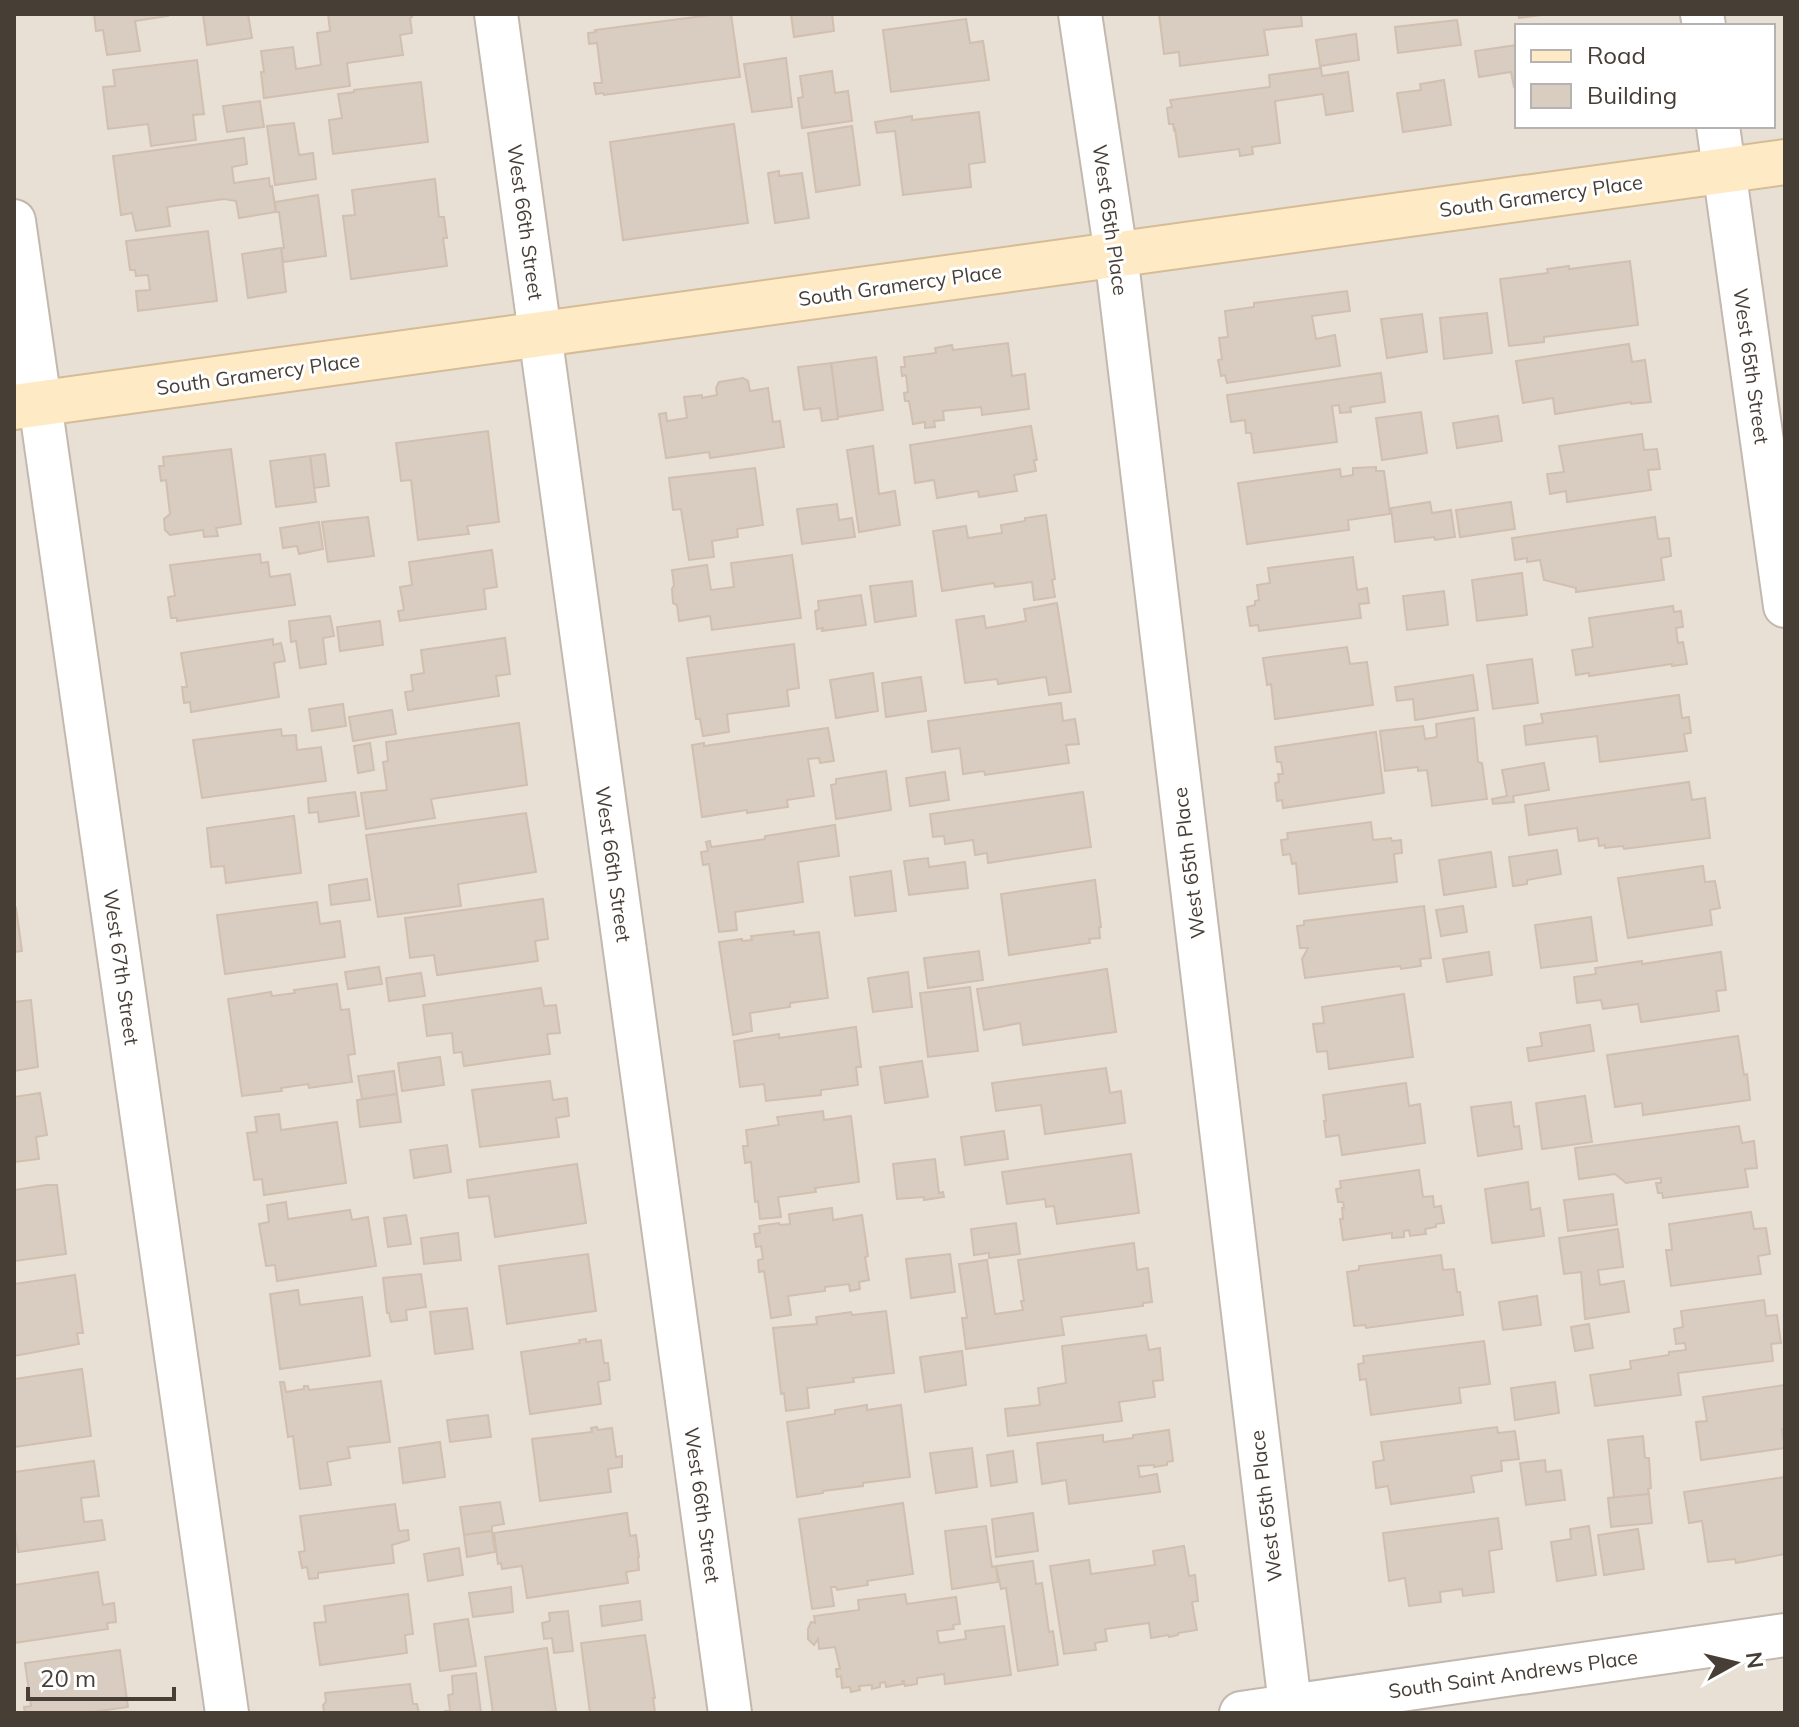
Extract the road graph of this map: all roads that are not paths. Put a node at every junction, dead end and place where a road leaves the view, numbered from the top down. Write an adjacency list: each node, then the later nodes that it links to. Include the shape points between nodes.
1 (496, 14): 8 (street, West 66th Street)
2 (1080, 14): 7 (street, West 65th Place)
3 (1718, 128): 5 (street, West 65th Street)
4 (1785, 162): 5 (street, South Gramercy Place)
5 (1724, 170): 7 (street, South Gramercy Place); 10 (street, West 65th Street)
6 (14, 221): 9 (street, West 67th Street)
7 (1116, 254): 8 (street, South Gramercy Place); 12 (street, West 65th Place)
8 (541, 335): 9 (street, South Gramercy Place); 14 (street, West 66th Street)
9 (27, 405): 13 (street, West 67th Street)
10 (1785, 606)
11 (1785, 1635): 12 (street, South Saint Andrews Place)
12 (1291, 1709): 15 (street, South Saint Andrews Place)
13 (227, 1713)
14 (730, 1713)
15 (1241, 1713)

